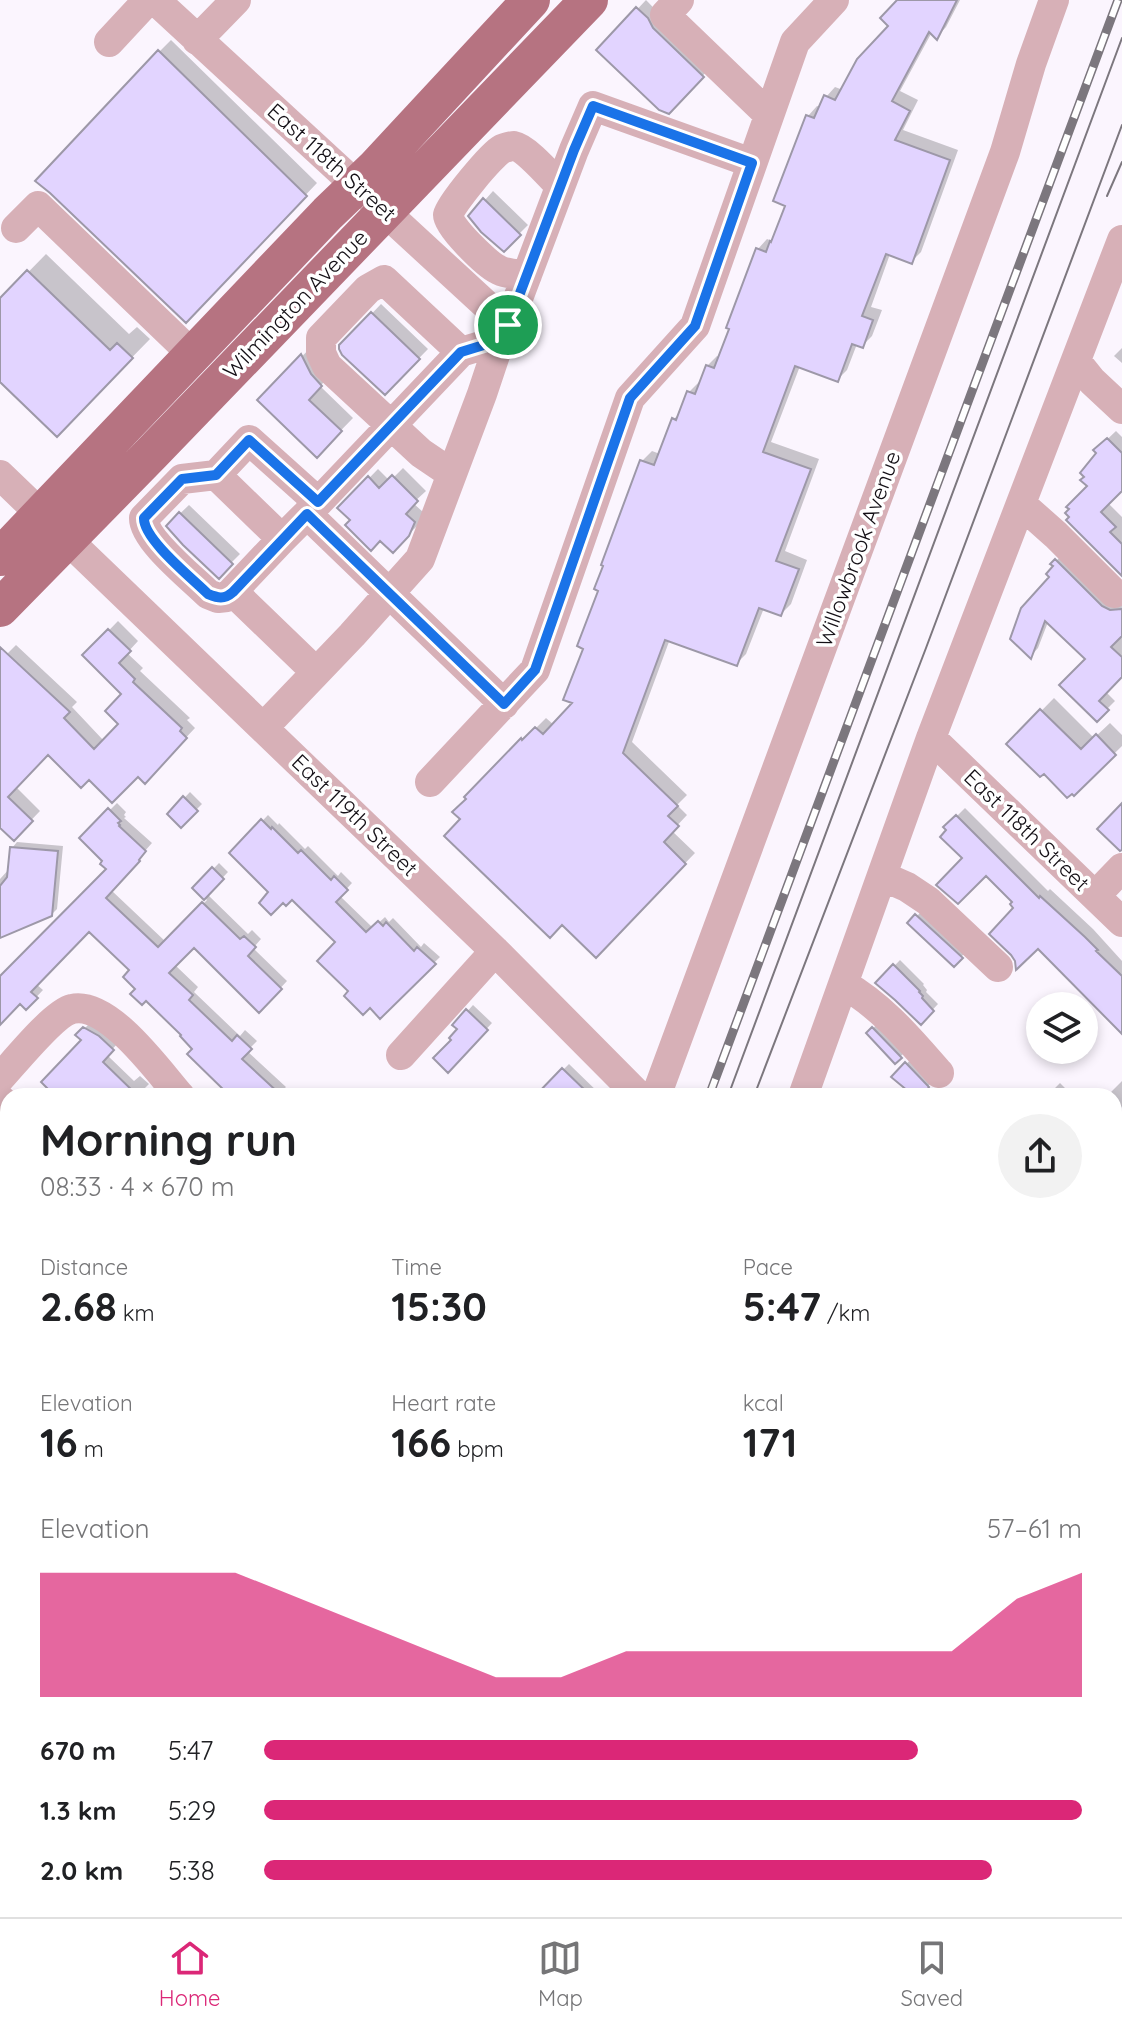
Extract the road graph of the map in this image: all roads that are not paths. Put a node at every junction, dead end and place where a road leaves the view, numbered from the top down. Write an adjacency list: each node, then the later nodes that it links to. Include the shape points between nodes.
1 (148, 0): 10 (street)
2 (155, 0): 9 (street, East 118th Street)
3 (236, 0): 9 (street)
4 (531, 0): 13 (main road, Wilmington Avenue)
5 (589, 0): 15 (main road, Wilmington Avenue)
6 (679, 0): 11 (street, via 665,15)
7 (834, 0): 11 (street, via 795,42)
8 (1054, 0): 54 (street, Willowbrook Avenue, via 1005,152)
9 (197, 40): 13 (street, East 118th Street)
10 (109, 42)
11 (769, 115): 12 (street)
12 (752, 163): 14 (street, via 593,106); 38 (street, via 695,326 630,398 535,670)
13 (358, 185): 15 (street, East 118th Street); 21 (main road, Wilmington Avenue)
14 (560, 186): 18 (street); 18 (street, via 523,150 503,148 448,214 455,229 497,270)
15 (385, 211): 19 (street, East 118th Street); 30 (main road, Wilmington Avenue)
16 (16, 228): 21 (street, via 38,206)
17 (1122, 240): 22 (street)
18 (527, 275): 19 (street)
19 (504, 332): 20 (street); 25 (street)
20 (461, 352): 24 (street); 24 (street, via 384,280 336,320 321,338 327,366)
21 (193, 355): 30 (main road, Wilmington Avenue)
22 (1076, 361): 23 (street); 28 (street)
23 (1122, 409)
24 (389, 425): 25 (street); 29 (street)
25 (452, 474): 35 (street, via 420,559)
26 (0, 475): 30 (street, East 119th Street)
27 (216, 475): 29 (street, via 249,440); 31 (street); 33 (street, via 182,479 144,518 144,525 158,547 208,594 218,598)
28 (1021, 504): 34 (street); 40 (street)
29 (313, 508): 31 (street); 35 (street)
30 (54, 527): 32 (main road, Wilmington Avenue); 36 (main road, Wilmington Avenue); 39 (street, East 119th Street)
31 (275, 546): 33 (street)
32 (0, 557)
33 (233, 592): 37 (street)
34 (1114, 593)
35 (388, 594): 37 (street); 38 (street)
36 (0, 608)
37 (316, 672): 39 (street)
38 (504, 704): 41 (street)
39 (264, 727): 46 (street, East 119th Street)
40 (931, 738): 43 (street); 44 (street, East 118th Street)
41 (430, 782)
42 (1122, 868): 44 (street)
43 (882, 876): 47 (street, via 928,901); 48 (street)
44 (1095, 896): 45 (street, East 118th Street)
45 (1122, 922)
46 (495, 951): 49 (street); 53 (street, East 119th Street)
47 (998, 967)
48 (843, 984): 50 (street, via 896,1024); 55 (street)
49 (401, 1055)
50 (939, 1073)
51 (0, 1078): 52 (street, via 51,1023 71,1009 90,1010 109,1018)
52 (173, 1088)
53 (631, 1088)
54 (659, 1088)
55 (806, 1088)

